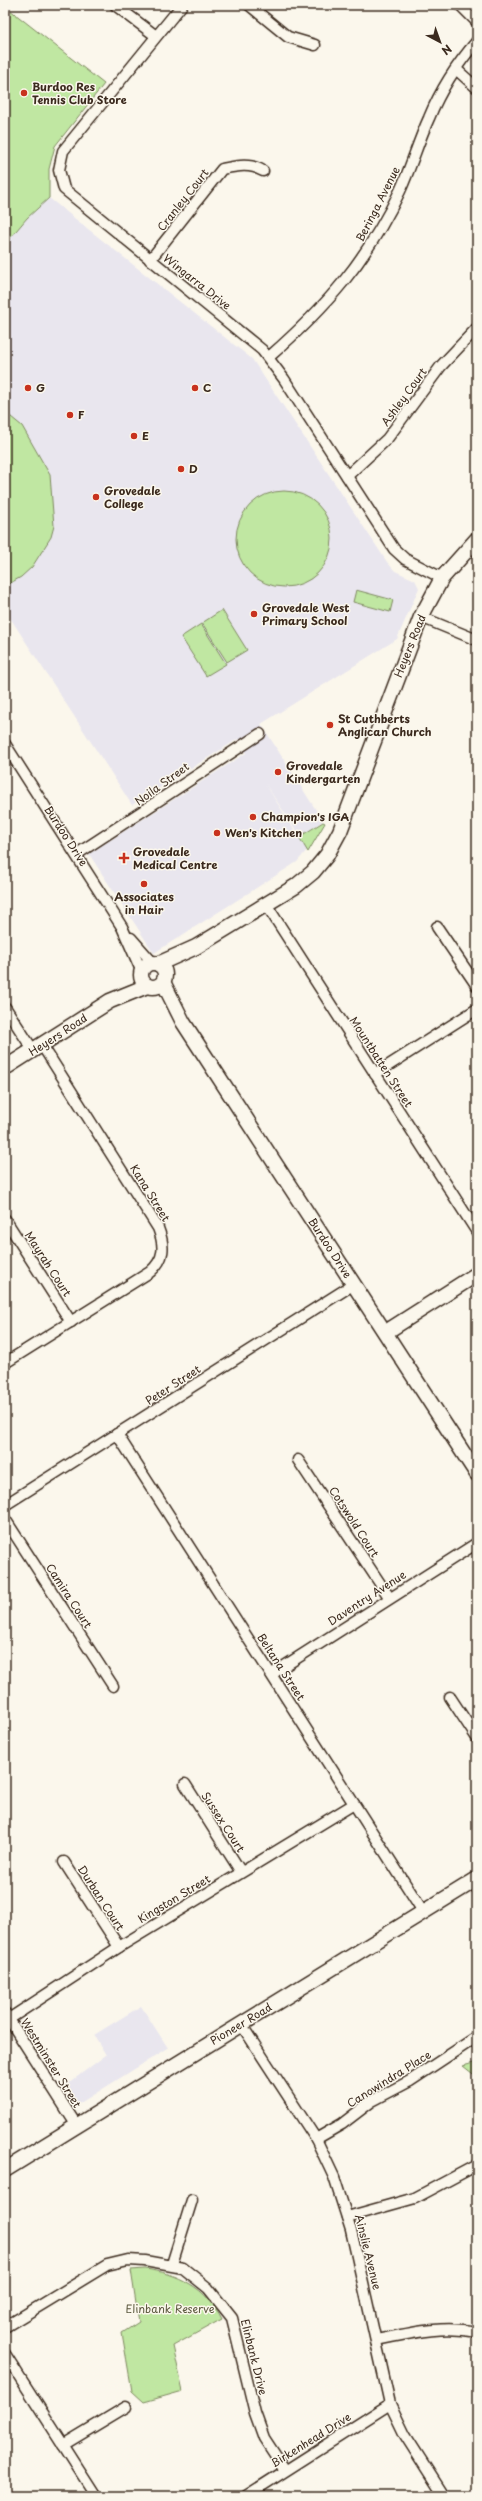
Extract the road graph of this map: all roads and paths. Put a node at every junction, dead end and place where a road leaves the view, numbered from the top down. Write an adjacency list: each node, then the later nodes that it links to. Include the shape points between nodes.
1 (115, 5): 6 (street)
2 (182, 5): 6 (street, Wingarra Drive)
3 (249, 5): 8 (street, via 288,37)
4 (460, 5): 5 (street)
5 (477, 22)
6 (156, 36): 12 (street, Wingarra Drive, via 70,142 60,159 59,170 64,189 71,196)
7 (477, 41): 9 (street, Beringa Avenue)
8 (316, 45)
9 (457, 70): 10 (street); 14 (street, Beringa Avenue, via 440,93 400,192 370,247 341,287 311,320)
10 (477, 88)
11 (263, 171): 12 (street, Cranley Court, via 256,166 240,165 222,169)
12 (150, 260): 14 (street, Wingarra Drive)
13 (477, 328): 15 (street, Ashley Court, via 438,370 411,410 387,439)
14 (270, 357): 15 (street, Wingarra Drive)
15 (347, 476): 17 (street, Wingarra Drive, via 400,556)
16 (477, 539): 17 (street, Heyers Road)
17 (442, 578): 18 (street, Heyers Road)
18 (421, 617): 19 (street); 23 (street, Heyers Road, via 364,764 322,851)
19 (477, 640)
20 (260, 734): 22 (street, Noila Street)
21 (5, 744): 22 (street, Burdoo Drive)
22 (78, 854): 25 (street, Burdoo Drive)
23 (268, 903): 25 (street, Heyers Road, via 196,946); 31 (street, Mountbatten Street)
24 (437, 927): 26 (street)
25 (153, 976): 29 (street, Heyers Road); 35 (street, Burdoo Drive)
26 (477, 986)
27 (5, 1007): 29 (street, Kana Street)
28 (477, 1009): 31 (street)
29 (37, 1048): 30 (street, Heyers Road); 36 (street, Kana Street, via 158,1228 163,1240 163,1254 158,1265)
30 (5, 1068)
31 (375, 1074): 33 (street, Mountbatten Street)
32 (5, 1219): 36 (street, Mayrah Court)
33 (477, 1232)
34 (477, 1274): 37 (street)
35 (354, 1284): 37 (street, Burdoo Drive); 39 (street, Peter Street)
36 (71, 1322): 38 (street, Kana Street)
37 (386, 1332): 41 (street, Burdoo Drive)
38 (5, 1363)
39 (117, 1434): 42 (street, Peter Street); 46 (street, Beltana Street)
40 (298, 1460): 45 (street, Cotswold Court)
41 (477, 1474)
42 (5, 1505)
43 (5, 1519): 47 (street, Camira Court)
44 (477, 1542): 45 (street, Daventry Avenue)
45 (389, 1598): 46 (street, Daventry Avenue)
46 (272, 1674): 51 (street, Beltana Street)
47 (113, 1686)
48 (450, 1697): 49 (street)
49 (477, 1738)
50 (185, 1784): 53 (street, Sussex Court)
51 (354, 1804): 53 (street, Kingston Street); 55 (street, Beltana Street)
52 (64, 1862): 56 (street, Durban Court)
53 (242, 1872): 56 (street, Kingston Street)
54 (477, 1879): 55 (street, Pioneer Road)
55 (424, 1912): 58 (street, Pioneer Road)
56 (119, 1947): 57 (street, Kingston Street)
57 (7, 2016): 60 (street, Westminster Street)
58 (241, 2024): 60 (street, Pioneer Road); 61 (street, Ainslie Avenue)
59 (475, 2038): 61 (street, Canowindra Place)
60 (77, 2126): 63 (street, Pioneer Road)
61 (316, 2139): 65 (street, Ainslie Avenue, via 334,2177)
62 (477, 2165): 65 (street, via 415,2198)
63 (5, 2170)
64 (192, 2200): 66 (street)
65 (346, 2216): 69 (street, Ainslie Avenue)
66 (172, 2264): 67 (street, Elinbank Drive, via 128,2260 107,2265); 74 (street, Elinbank Drive, via 194,2275 232,2318 255,2414 264,2438)
67 (5, 2327)
68 (477, 2332): 69 (street, via 436,2329)
69 (377, 2340): 71 (street, Ainslie Avenue, via 381,2371)
70 (5, 2354): 73 (street)
71 (390, 2404): 74 (street, Birkenhead Drive); 77 (street, Ainslie Avenue, via 405,2435)
72 (126, 2407): 73 (street)
73 (63, 2445): 75 (street)
74 (285, 2470): 76 (street, Birkenhead Drive)
75 (96, 2496)
76 (246, 2496)
77 (444, 2496)

